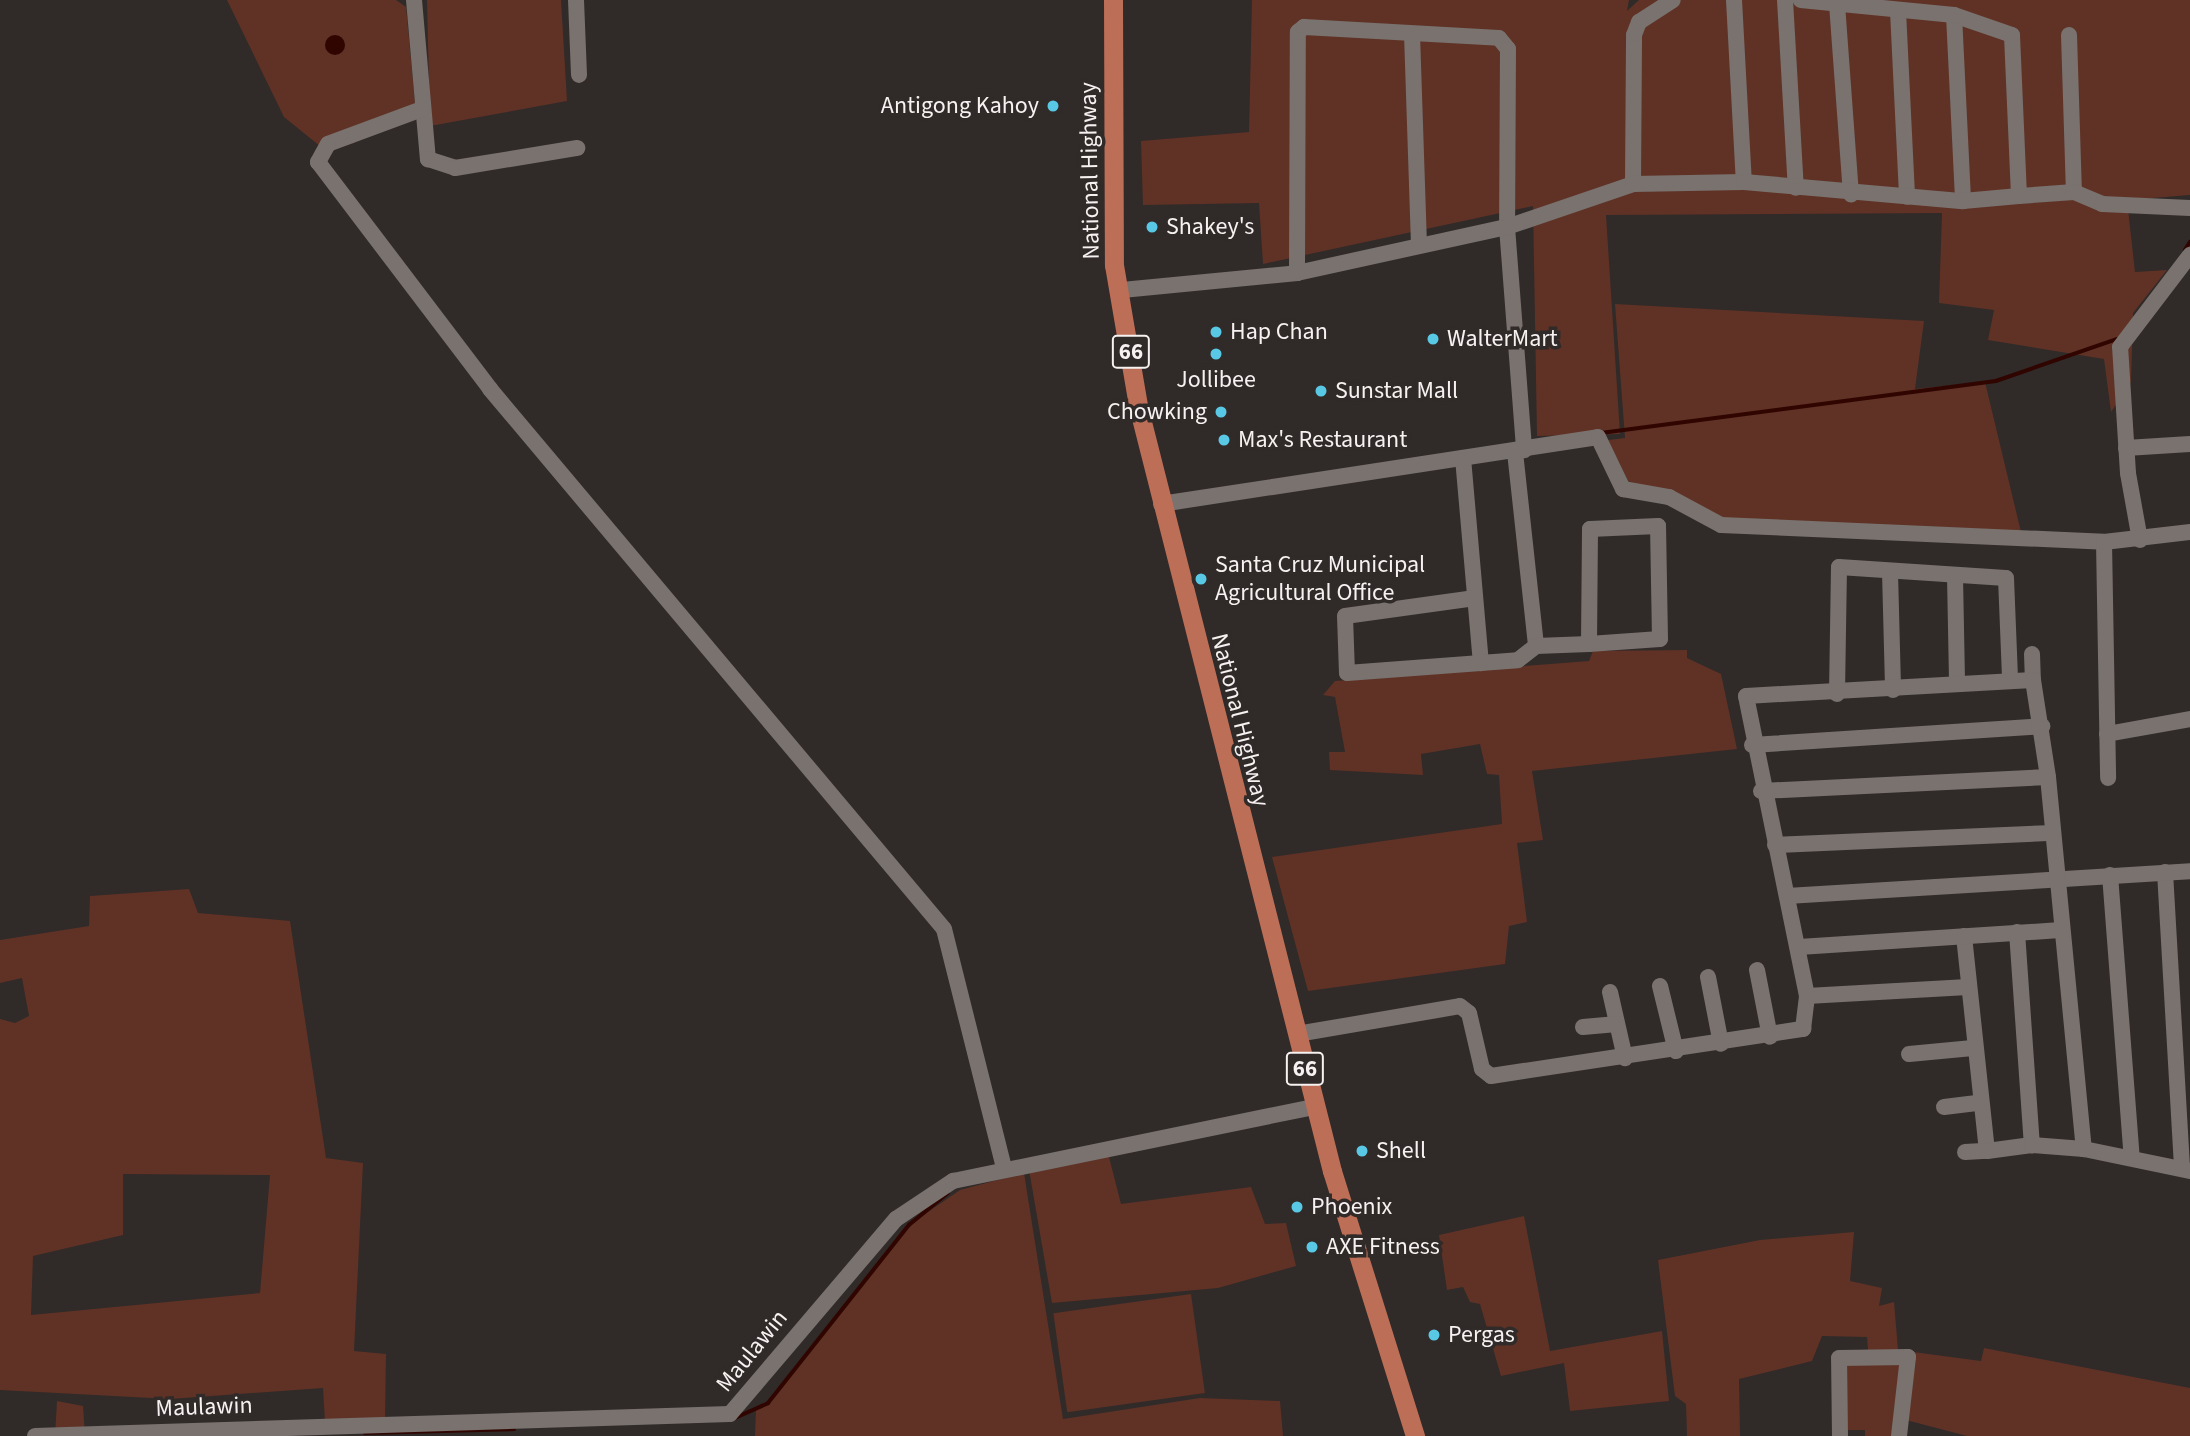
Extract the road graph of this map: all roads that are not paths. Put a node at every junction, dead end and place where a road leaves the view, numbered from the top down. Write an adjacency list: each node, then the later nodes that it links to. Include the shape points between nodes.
1 (414, 0): 14 (street)
2 (576, 0): 13 (street)
3 (1113, 0): 29 (main road, National Highway / 66, via 1114,265)
4 (1673, 0): 17 (street, via 1639,22 1634,35)
5 (1734, 0): 16 (street)
6 (1785, 0): 18 (street)
7 (1801, 0): 8 (street)
8 (1837, 4): 9 (street); 20 (street)
9 (1899, 11): 10 (street); 22 (street)
10 (1954, 15): 21 (street, via 2012,35); 23 (street)
11 (1412, 34): 25 (street, via 1486,36 1507,49); 26 (street); 28 (street, via 1304,27 1298,32)
12 (2068, 35): 19 (street)
13 (579, 75)
14 (422, 109): 15 (street, via 423,147 440,167); 91 (street, via 328,144 318,162 490,389 944,929)
15 (577, 148)
16 (1744, 182): 17 (street); 18 (street)
17 (1633, 184): 25 (street)
18 (1796, 188): 20 (street)
19 (2074, 191): 21 (street); 24 (street, via 2102,204)
20 (1851, 194): 22 (street)
21 (2019, 196): 23 (street)
22 (1907, 197): 23 (street)
23 (1963, 201)
24 (2190, 208)
25 (1507, 227): 26 (street); 32 (street)
26 (1419, 243): 28 (street)
27 (2190, 255): 31 (street, via 2120,347)
28 (1297, 273): 29 (street)
29 (1122, 290): 34 (main road, National Highway / 66)
30 (2190, 444): 31 (street)
31 (2126, 449): 36 (street)
32 (1520, 451): 33 (street); 37 (street, via 1598,437 1623,489 1669,497 1721,525); 42 (street)
33 (1463, 457): 34 (street); 40 (street)
34 (1161, 504): 76 (main road, National Highway / 66)
35 (2190, 531): 36 (street)
36 (2140, 540): 37 (street)
37 (2104, 542): 52 (street)
38 (1890, 572): 39 (street); 48 (street); 49 (street, via 1839,567)
39 (1955, 576): 45 (street, via 2007,578); 47 (street)
40 (1475, 598): 44 (street); 44 (street, via 1345,616 1347,673)
41 (1589, 644): 41 (street, via 1660,639 1658,526 1590,529); 42 (street)
42 (1536, 646): 44 (street, via 1518,660)
43 (2032, 654): 46 (street)
44 (1481, 663)
45 (2010, 678): 46 (street); 47 (street)
46 (2033, 680): 51 (street)
47 (1957, 684): 48 (street)
48 (1893, 690): 49 (street)
49 (1836, 694): 53 (street, via 1746,696)
50 (2190, 719): 52 (street)
51 (2042, 726): 53 (street); 54 (street)
52 (2107, 734): 55 (street)
53 (1752, 745): 56 (street)
54 (2049, 777): 56 (street); 57 (street)
55 (2108, 778)
56 (1761, 791): 58 (street)
57 (2053, 833): 58 (street); 62 (street)
58 (1775, 845): 63 (street)
59 (2190, 871): 60 (street)
60 (2165, 872): 61 (street); 92 (street)
61 (2110, 875): 62 (street); 90 (street)
62 (2058, 880): 63 (street); 64 (street)
63 (1787, 896): 67 (street)
64 (2060, 930): 65 (street); 87 (street)
65 (2017, 932): 66 (street); 86 (street)
66 (1964, 936): 67 (street); 71 (street)
67 (1799, 947): 73 (street)
68 (1758, 970): 77 (street)
69 (1708, 977): 78 (street)
70 (1660, 986): 80 (street)
71 (1968, 987): 73 (street); 79 (street)
72 (1610, 992): 74 (street)
73 (1807, 996): 77 (street, via 1808,1024)
74 (1617, 1024): 75 (street); 82 (street)
75 (1583, 1027)
76 (1297, 1034): 82 (street, via 1460,1006 1469,1013 1482,1069 1491,1076); 84 (main road, National Highway / 66)
77 (1770, 1037): 78 (street)
78 (1721, 1044): 80 (street)
79 (1973, 1048): 81 (street); 83 (street)
80 (1676, 1051): 82 (street)
81 (1909, 1054)
82 (1625, 1058)
83 (1979, 1103): 85 (street); 88 (street)
84 (1315, 1107): 91 (street, Maulawin); 96 (main road, National Highway / 66)
85 (1944, 1107)
86 (2032, 1145): 87 (street); 88 (street)
87 (2084, 1149): 90 (street)
88 (1987, 1151): 89 (street)
89 (1965, 1152)
90 (2132, 1158): 92 (street)
91 (1004, 1167): 93 (street, Maulawin, via 953,1181 896,1219 730,1414)
92 (2186, 1170)
93 (307, 1432): 94 (street, Maulawin)
94 (177, 1433): 95 (street, Maulawin)
95 (36, 1436)
96 (1415, 1436)
97 (1840, 1436): 98 (street, via 1839,1358 1908,1357)
98 (1899, 1436)

